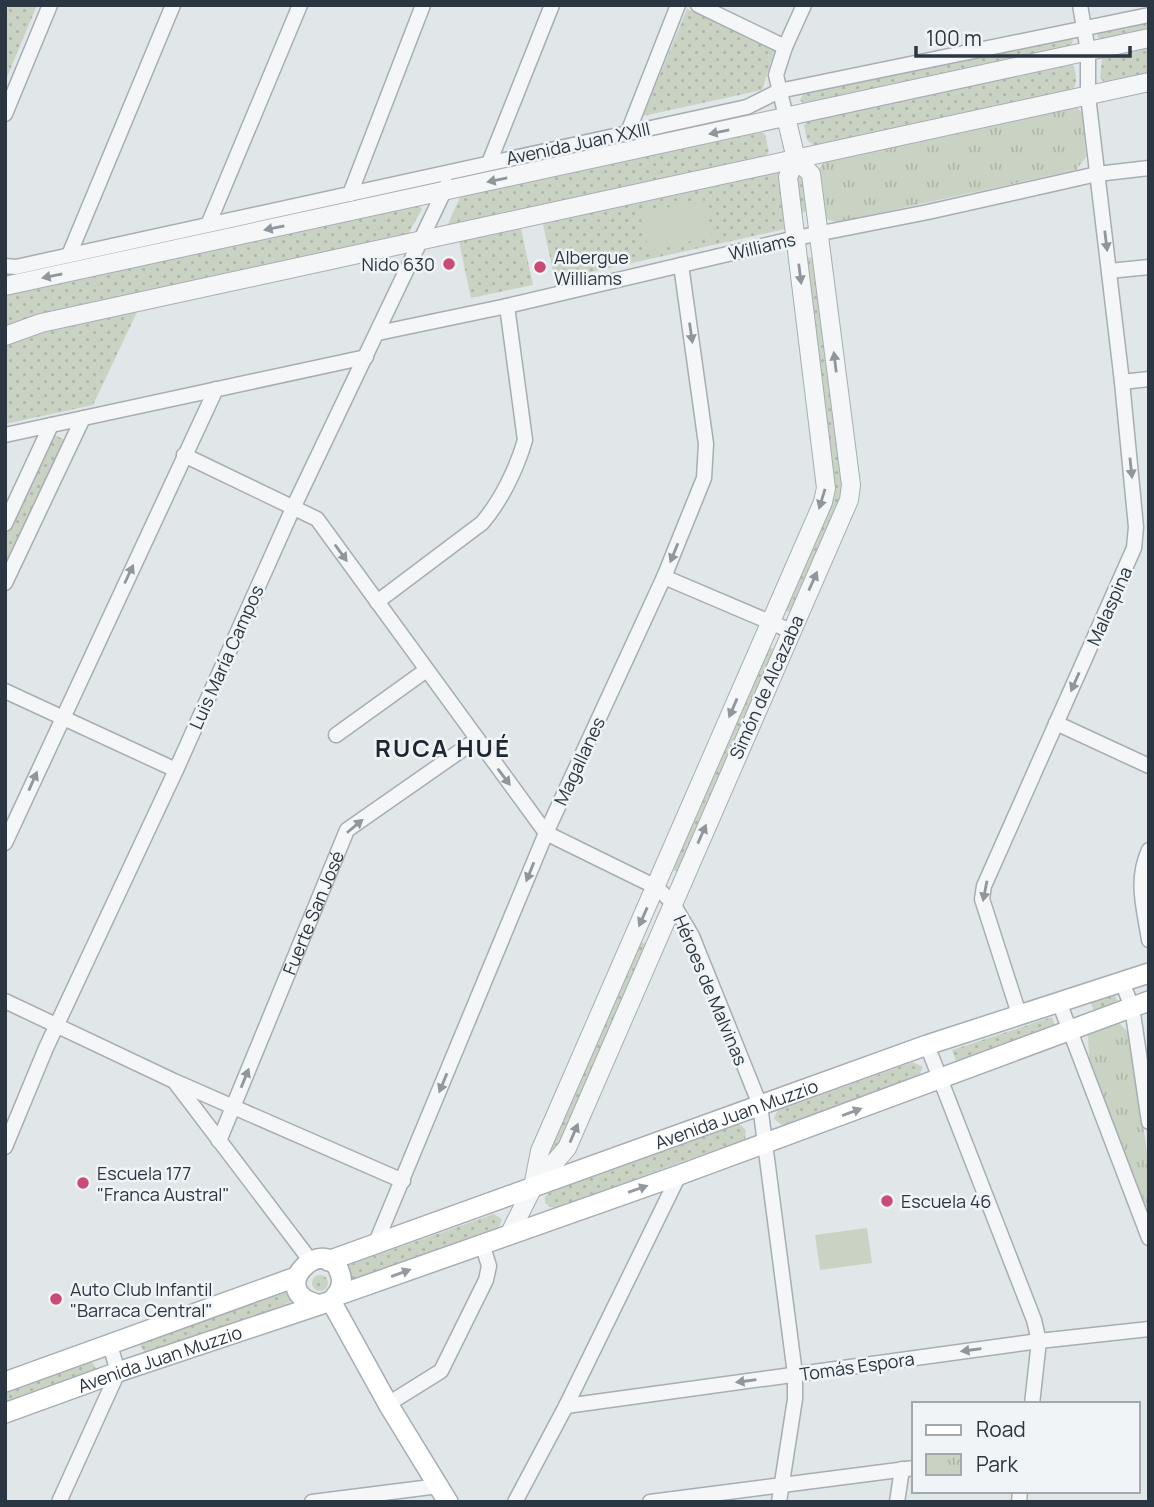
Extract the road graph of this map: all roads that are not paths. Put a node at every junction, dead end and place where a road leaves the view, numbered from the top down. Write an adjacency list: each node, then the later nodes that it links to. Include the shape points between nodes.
1 (50, 5): 18 (street)
2 (173, 5): 32 (street)
3 (300, 5): 28 (street)
4 (423, 5): 27 (street)
5 (552, 5): 22 (street)
6 (678, 5): 20 (street)
7 (698, 5): 13 (street)
8 (804, 5): 13 (street, Simón de Alcazaba)
9 (1080, 5): 11 (street, Malaspina)
10 (1149, 15): 11 (street, Avenida Juan XXIII)
11 (1084, 28): 14 (street, Malaspina); 16 (street, Avenida Juan XXIII)
12 (1149, 38): 14 (street, Avenida Juan XXIII)
13 (785, 47): 16 (street, Simón de Alcazaba, via 776,75)
14 (1088, 51): 17 (street, Malaspina); 19 (street, Avenida Juan XXIII)
15 (1149, 82): 17 (street)
16 (779, 92): 19 (street, Simón de Alcazaba); 20 (street, Avenida Juan XXIII, via 747,107)
17 (1088, 96): 21 (street); 25 (street, Malaspina)
18 (5, 114)
19 (786, 117): 21 (street, Simón de Alcazaba); 26 (street, Avenida Juan XXIII, one-way to 26)
20 (628, 132): 22 (street, Avenida Juan XXIII)
21 (796, 159): 29 (street, Simón de Alcazaba, via 811,174); 30 (street, Simón de Alcazaba, via 788,177); 31 (street)
22 (488, 163): 24 (street, Avenida Juan XXIII)
23 (1149, 168): 25 (street, Williams)
24 (452, 170): 26 (street, Luis María Campos); 27 (street, Avenida Juan XXIII)
25 (1097, 174): 29 (street, Williams); 36 (street, Malaspina, one-way to 36)
26 (444, 192): 31 (street, Luis María Campos); 37 (street, Avenida Juan XXIII, one-way to 37)
27 (350, 194): 28 (street, Avenida Juan XXIII)
28 (208, 225): 32 (street, Avenida Juan XXIII)
29 (820, 234): 30 (street, Williams); 55 (street, Simón de Alcazaba, one-way to 29, via 851,485)
30 (796, 238): 33 (street, Williams); 54 (street, Simón de Alcazaba, one-way to 54, via 826,488)
31 (422, 241): 39 (street, Luis María Campos); 40 (street, via 41,323)
32 (69, 255): 34 (street, Avenida Juan XXIII)
33 (681, 265): 38 (street, Williams); 51 (street, Magallanes, one-way to 51, via 706,444 704,478)
34 (5, 266)
35 (1149, 267): 36 (street)
36 (1110, 271): 43 (street, Malaspina)
37 (5, 286)
38 (506, 306): 39 (street, Williams); 53 (street, via 525,440 522,453 482,523)
39 (377, 333): 41 (street, Luis María Campos)
40 (5, 336)
41 (366, 357): 44 (street); 49 (street, Luis María Campos)
42 (1149, 379): 43 (street)
43 (1122, 382): 59 (street, Malaspina, one-way to 59, via 1136,527 1134,548)
44 (216, 389): 45 (street); 48 (street)
45 (83, 418): 46 (street); 52 (street)
46 (51, 425): 47 (street); 50 (street)
47 (5, 435)
48 (184, 455): 49 (street, Héroes de Malvinas); 58 (street, one-way to 48)
49 (294, 506): 53 (street, Héroes de Malvinas, one-way to 53, via 317,519); 63 (street, Luis María Campos)
50 (5, 524)
51 (664, 577): 54 (street); 64 (street, Magallanes)
52 (5, 583)
53 (377, 602): 56 (street, Héroes de Malvinas)
54 (770, 622): 55 (street); 67 (street, Simón de Alcazaba, one-way to 67)
55 (791, 631): 68 (street, Simón de Alcazaba, one-way to 55)
56 (425, 671): 60 (street); 61 (street, Héroes de Malvinas)
57 (5, 691): 58 (street)
58 (62, 718): 63 (street); 65 (street, one-way to 58)
59 (1056, 723): 62 (street); 75 (street, Malaspina, one-way to 75, via 982,899)
60 (336, 735)
61 (476, 740): 64 (street, Héroes de Malvinas, one-way to 64); 82 (street, Fuerte San José, one-way to 61, via 347,830)
62 (1149, 766)
63 (176, 770): 76 (street, Luis María Campos)
64 (546, 833): 67 (street, Héroes de Malvinas); 88 (street, Magallanes, one-way to 88)
65 (5, 843)
66 (1149, 850): 69 (street, via 1141,867)
67 (656, 887): 68 (street, Héroes de Malvinas); 89 (street, Simón de Alcazaba, one-way to 89, via 540,1151)
68 (672, 902): 81 (street, Héroes de Malvinas, via 692,936); 89 (street, Simón de Alcazaba, one-way to 68, via 567,1148)
69 (1149, 940)
70 (1149, 974): 71 (main road, Avenida Juan Muzzio)
71 (1122, 982): 73 (main road, Avenida Juan Muzzio); 74 (street)
72 (5, 1001): 76 (street)
73 (1059, 1002): 75 (main road, Avenida Juan Muzzio); 77 (street)
74 (1141, 1004): 77 (main road, Avenida Juan Muzzio); 83 (street)
75 (1019, 1014): 78 (main road, Avenida Juan Muzzio)
76 (56, 1026): 80 (street); 86 (street, Luis María Campos)
77 (1069, 1030): 79 (main road, Avenida Juan Muzzio); 91 (street)
78 (927, 1045): 79 (street); 81 (main road, Avenida Juan Muzzio)
79 (940, 1080): 85 (main road, Avenida Juan Muzzio, one-way to 79); 98 (street)
80 (174, 1081): 82 (street); 84 (street)
81 (760, 1105): 85 (street, Héroes de Malvinas); 89 (main road, Avenida Juan Muzzio)
82 (233, 1107): 84 (street, Fuerte San José); 88 (street)
83 (1149, 1122)
84 (219, 1141): 94 (street)
85 (766, 1144): 87 (main road, Avenida Juan Muzzio); 101 (street, Héroes de Malvinas)
86 (5, 1147)
87 (679, 1175): 90 (main road, Avenida Juan Muzzio, one-way to 87); 105 (street)
88 (402, 1181): 93 (street, Magallanes)
89 (533, 1187): 90 (street, Simón de Alcazaba); 93 (main road, Avenida Juan Muzzio)
90 (510, 1233): 92 (main road, Avenida Juan Muzzio)
91 (1149, 1238)
92 (482, 1243): 96 (main road, Avenida Juan Muzzio, one-way to 92); 104 (street, via 489,1266 486,1280 440,1371)
93 (375, 1245): 94 (main road, Avenida Juan Muzzio)
94 (319, 1261): 95 (main road, via 304,1264); 96 (main road, via 337,1268 340,1274 340,1289)
95 (296, 1277): 96 (main road, via 303,1298); 99 (main road, Avenida Juan Muzzio)
96 (328, 1300): 100 (main road, Avenida Juan Muzzio); 104 (main road)
97 (1149, 1329): 98 (street, Tomás Espora)
98 (1039, 1341): 101 (street, Tomás Espora, one-way to 101); 103 (street)
99 (110, 1345): 100 (street); 102 (main road, Avenida Juan Muzzio)
100 (118, 1372): 106 (main road, Avenida Juan Muzzio); 112 (street)
101 (794, 1374): 105 (street, Tomás Espora, one-way to 105); 108 (street, Héroes de Malvinas, via 795,1399)
102 (5, 1382)
103 (1032, 1402)
104 (388, 1404): 109 (main road)
105 (566, 1406): 110 (street)
106 (5, 1413)
107 (908, 1468): 108 (street); 116 (street)
108 (780, 1485): 111 (street); 115 (street, Héroes de Malvinas)
109 (443, 1494): 113 (street)
110 (521, 1499)
111 (684, 1499): 114 (street)
112 (59, 1502)
113 (312, 1502)
114 (649, 1502)
115 (779, 1502)
116 (897, 1502)

